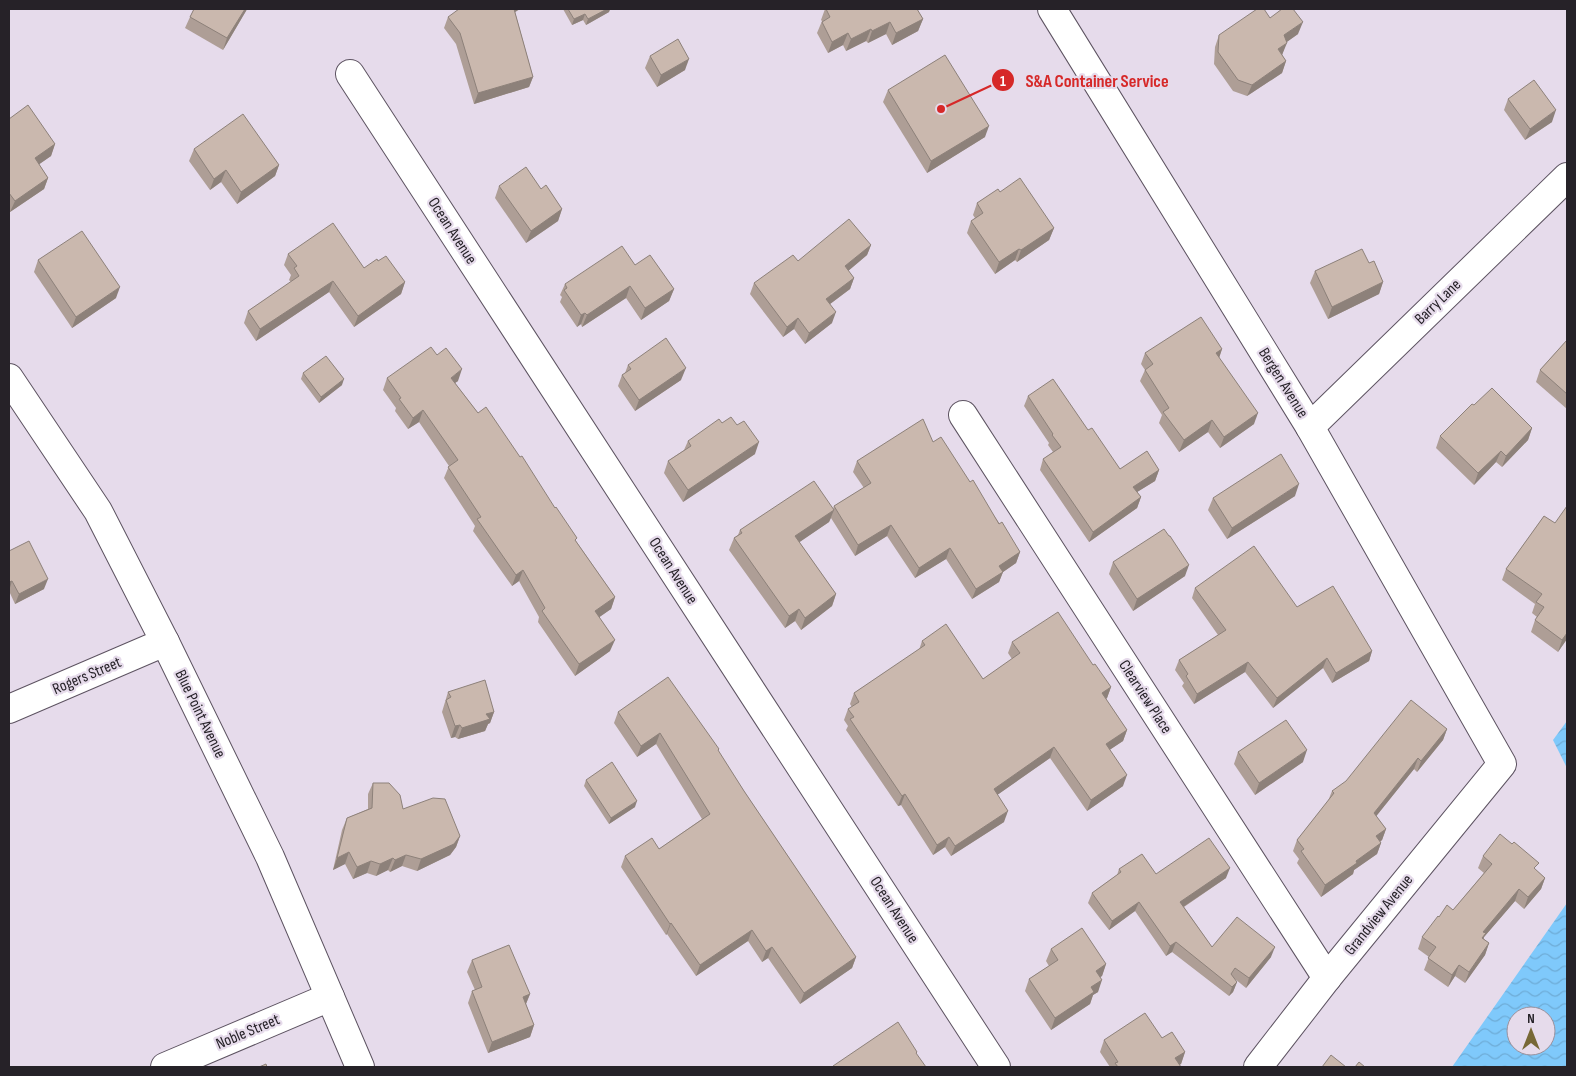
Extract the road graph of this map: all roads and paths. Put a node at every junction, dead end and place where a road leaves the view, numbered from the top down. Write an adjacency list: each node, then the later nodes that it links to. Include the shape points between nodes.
1 (1052, 9): 6 (street, Bergen Avenue)
2 (350, 74): 14 (street, Ocean Avenue)
3 (1567, 177): 6 (street, Barry Lane)
4 (9, 378): 7 (street, Blue Point Avenue, via 98,511)
5 (963, 415): 10 (street, Clearview Place)
6 (1310, 427): 9 (street, Bergen Avenue)
7 (165, 642): 8 (street, Rogers Street); 11 (street, Blue Point Avenue, via 270,857)
8 (9, 709)
9 (1502, 764): 10 (street, Grandview Avenue)
10 (1327, 978): 15 (street, Grandview Avenue)
11 (330, 996): 12 (street, Noble Street); 13 (street, Blue Point Avenue)
12 (165, 1067)
13 (360, 1067)
14 (996, 1067)
15 (1258, 1067)

